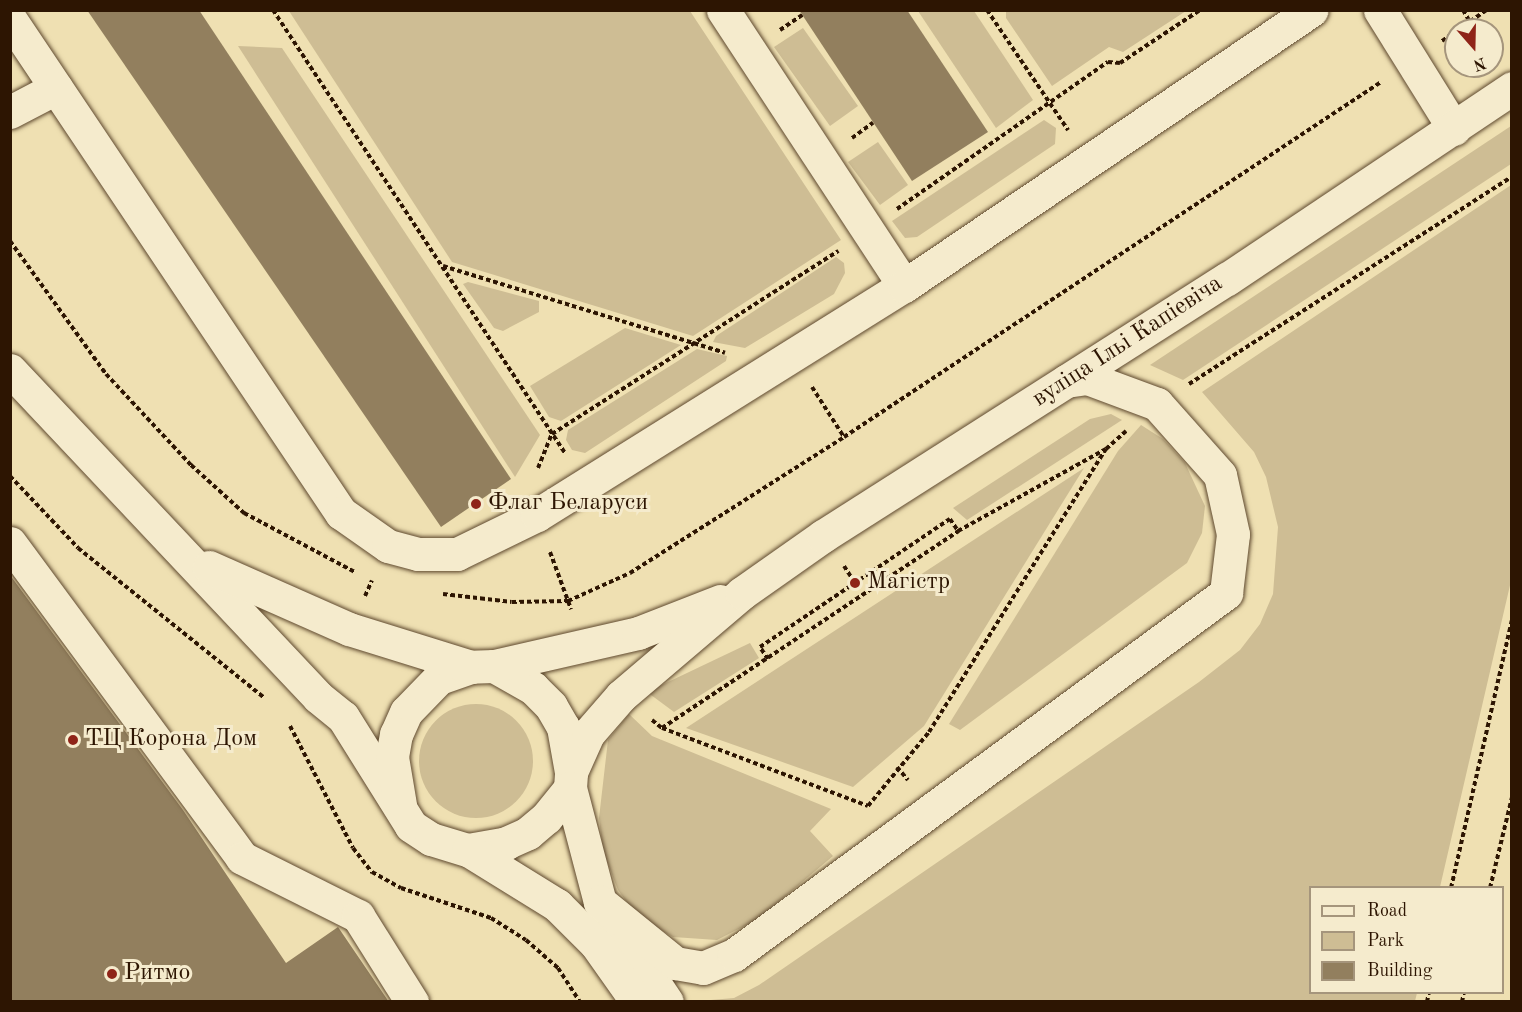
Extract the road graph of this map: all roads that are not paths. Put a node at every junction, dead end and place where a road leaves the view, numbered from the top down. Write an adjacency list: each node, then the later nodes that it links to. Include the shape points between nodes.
1 (723, 10): 9 (street)
2 (1311, 10): 9 (street)
3 (1380, 10): 8 (street)
4 (10, 18): 5 (street)
5 (56, 88): 7 (street); 9 (street, via 341,513 388,546 418,555 457,554 537,515)
6 (1512, 88): 8 (street, вуліца Ільі Капіевіча)
7 (10, 112)
8 (1454, 129): 11 (street, вуліца Ільі Капіевіча)
9 (904, 286)
10 (13, 381): 12 (street)
11 (1066, 381): 14 (street, вуліца Ільі Капіевіча, via 823,536); 19 (street, via 1087,378 1156,404 1220,475 1233,534 1226,593 734,955 703,968 675,963)
12 (168, 535): 15 (street, via 196,560 278,600 349,629); 17 (street, via 318,697 343,717)
13 (10, 543): 20 (street, via 242,858 358,916)
14 (742, 593): 15 (street, вуліца Ільі Капіевіча, via 638,633); 16 (street, вуліца Ільі Капіевіча, via 621,696 588,734)
15 (483, 667): 16 (street, via 533,688 551,706 563,728); 17 (street, via 439,678 405,712 392,757)
16 (571, 780): 18 (street, via 528,833 506,843); 19 (street)
17 (400, 805): 18 (street, via 411,826 431,839)
18 (468, 850): 21 (street, via 557,905 596,944)
19 (600, 902): 22 (street)
20 (412, 1002)
21 (637, 1002)
22 (667, 1002)

